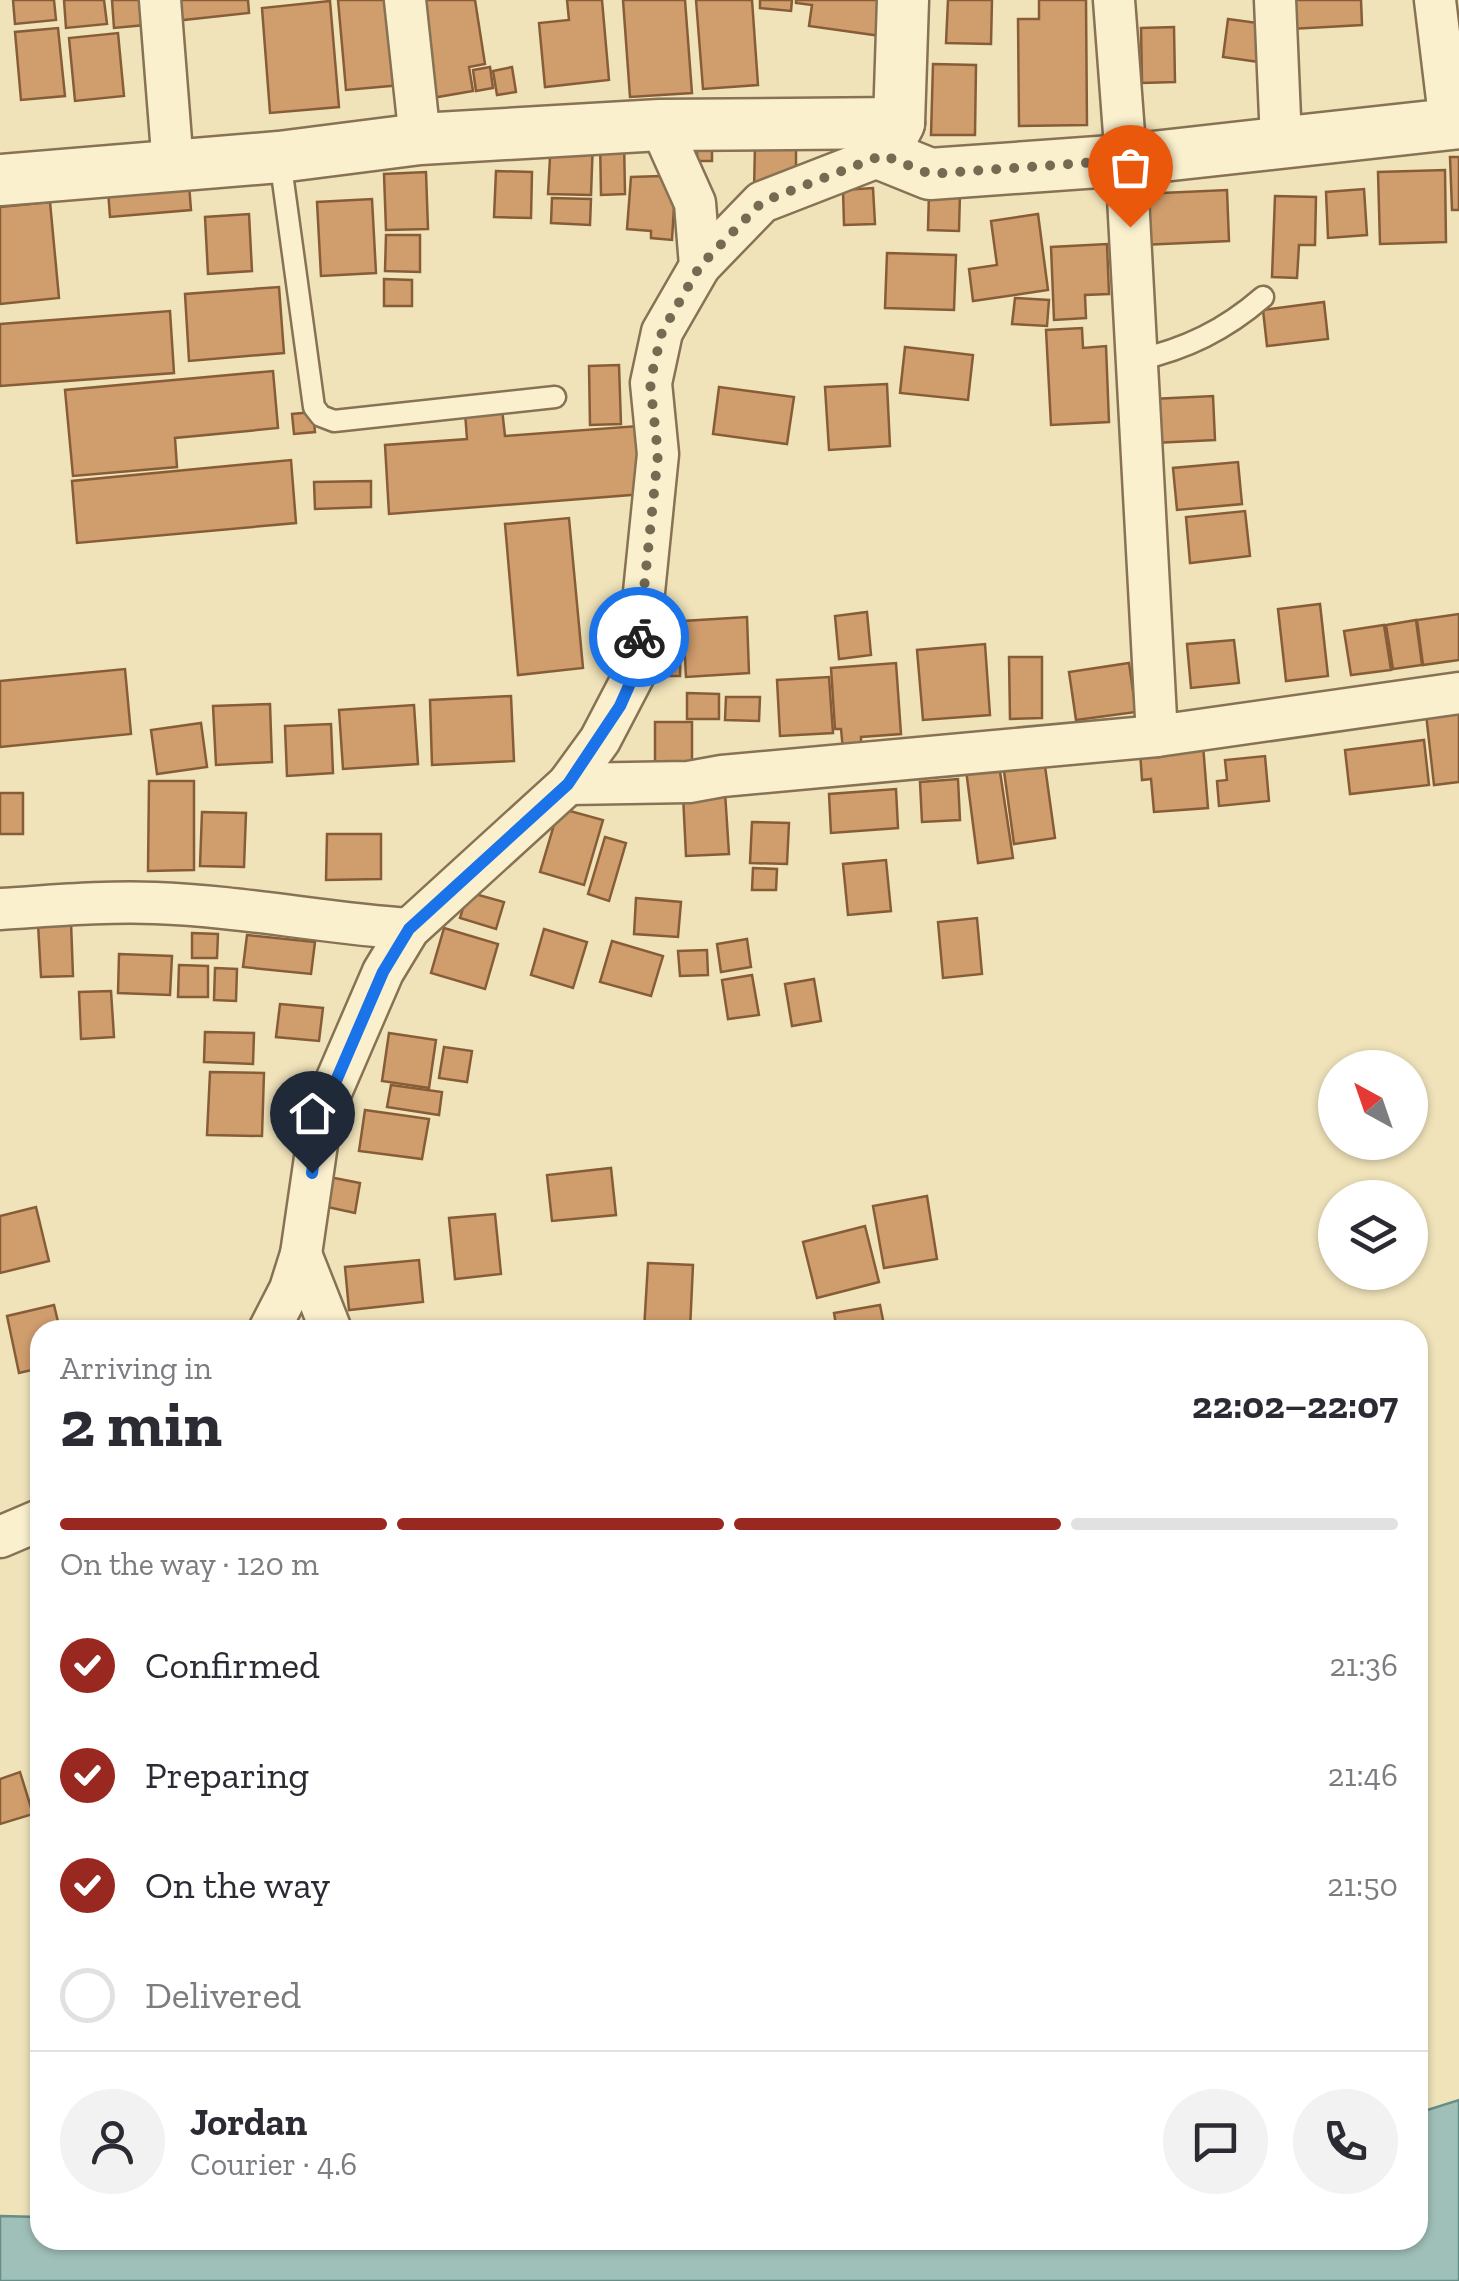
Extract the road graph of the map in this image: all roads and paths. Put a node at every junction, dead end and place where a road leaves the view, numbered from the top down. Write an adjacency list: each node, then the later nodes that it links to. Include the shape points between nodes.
1 (160, 0): 14 (street)
2 (405, 0): 9 (street)
3 (904, 0): 10 (street)
4 (1114, 0): 13 (street)
5 (1275, 0): 11 (street)
6 (1435, 0): 7 (street)
7 (1454, 124): 11 (street)
8 (660, 125): 9 (street); 10 (street); 16 (street, via 695,203)
9 (420, 138): 12 (street)
10 (891, 139): 13 (street, via 930,174); 16 (street, via 762,202)
11 (1281, 141): 13 (street)
12 (280, 157): 14 (street); 19 (lane, via 314,406 322,416 334,421)
13 (1126, 160): 18 (street)
14 (173, 166): 15 (street)
15 (0, 180)
16 (700, 266): 22 (street, via 662,332 650,382 658,454 636,670)
17 (1263, 297): 18 (lane, via 1217,332)
18 (1137, 360): 21 (street)
19 (555, 397)
20 (1459, 693): 21 (street)
21 (1157, 736): 22 (street, via 689,782)
22 (568, 784): 24 (street)
23 (0, 910): 24 (street, via 156,903)
24 (409, 929): 25 (street, via 383,972 318,1130)
25 (301, 1254): 26 (street); 27 (street)
26 (274, 1320)
27 (327, 1320)
28 (30, 1524): 29 (street)
29 (0, 1538)

